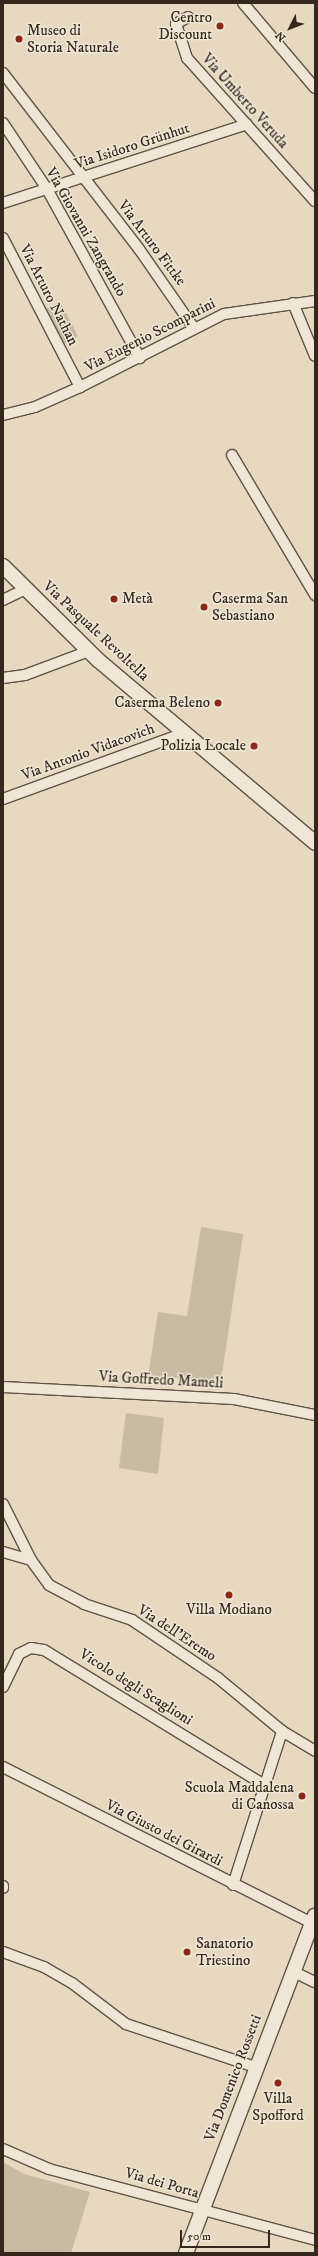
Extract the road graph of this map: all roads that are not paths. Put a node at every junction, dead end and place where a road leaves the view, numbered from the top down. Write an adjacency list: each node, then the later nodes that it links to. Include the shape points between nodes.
1 (243, 3): 4 (street)
2 (188, 17): 6 (street, Via Umberto Veruda, via 176,24 187,58)
3 (3, 73): 7 (street, Via Arturo Fittke)
4 (315, 88)
5 (3, 123): 8 (street, Via Giovanni Zangrando)
6 (247, 124): 7 (street, Via Isidoro Grünhut); 9 (street, Via Umberto Veruda)
7 (83, 178): 8 (street, Via Isidoro Grünhut); 14 (street, Via Arturo Fittke)
8 (47, 189): 10 (street, Via Isidoro Grünhut); 16 (street, Via Giovanni Zangrando)
9 (315, 201)
10 (3, 203)
11 (3, 238): 17 (street, Via Arturo Nathan)
12 (315, 301): 13 (street, Via Eugenio Scomparini)
13 (293, 303): 14 (street, Via Eugenio Scomparini, via 224,314); 15 (street)
14 (194, 328): 16 (street, Via Eugenio Scomparini)
15 (315, 356)
16 (140, 358): 17 (street, Via Eugenio Scomparini)
17 (80, 387): 18 (street, Via Eugenio Scomparini, via 35,407)
18 (3, 415)
19 (232, 455): 22 (street)
20 (3, 566): 21 (main road, Via Pasquale Revoltella)
21 (26, 589): 23 (street); 24 (main road, Via Pasquale Revoltella)
22 (315, 595)
23 (3, 600)
24 (89, 652): 25 (street, via 25,675); 26 (main road, Via Pasquale Revoltella)
25 (3, 678)
26 (184, 732): 27 (street, Via Antonio Vidacovich); 28 (main road, Via Pasquale Revoltella)
27 (3, 800)
28 (315, 843)
29 (3, 1387): 30 (street, Via Goffredo Mameli, via 234,1399)
30 (315, 1415)
31 (3, 1504): 33 (street, Via dell'Eremo)
32 (3, 1552): 33 (street)
33 (31, 1560): 35 (street, Via dell'Eremo, via 49,1585 84,1604 132,1620 218,1678)
34 (3, 1687): 38 (street, Vicolo degli Scaglioni, via 19,1654 31,1648 44,1650)
35 (282, 1731): 36 (street, Via dell'Eremo); 38 (street)
36 (315, 1751)
37 (3, 1767): 39 (street, Via Giusto dei Girardi)
38 (264, 1785): 39 (street)
39 (233, 1885): 40 (street, Via Giusto dei Girardi)
40 (313, 1920): 42 (main road, Via Domenico Rossetti)
41 (3, 1952): 44 (street, via 58,1975 126,2024)
42 (292, 1972): 43 (street); 44 (main road, Via Domenico Rossetti)
43 (315, 1982)
44 (255, 2067): 46 (main road, Via Domenico Rossetti)
45 (3, 2149): 46 (street, Via dei Porta, via 49,2169)
46 (202, 2210): 47 (street, Via dei Porta); 48 (main road, Via Domenico Rossetti)
47 (315, 2240)
48 (186, 2253)

